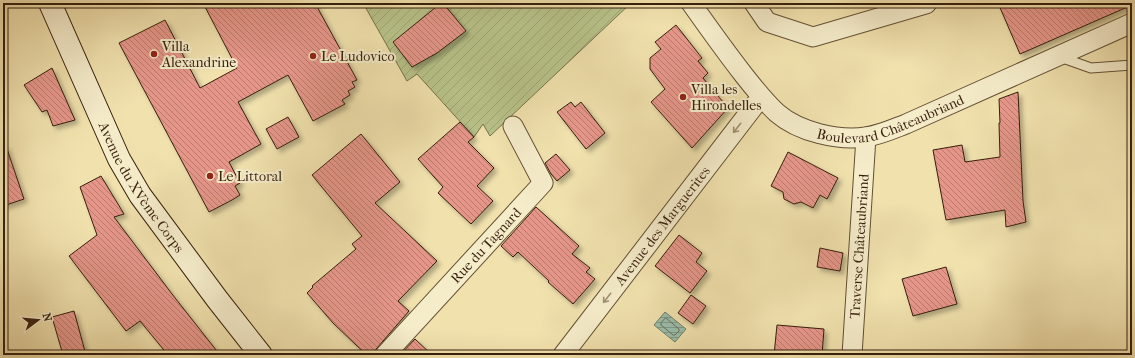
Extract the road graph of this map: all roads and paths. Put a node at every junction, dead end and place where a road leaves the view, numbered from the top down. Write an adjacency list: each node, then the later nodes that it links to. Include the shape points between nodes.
1 (50, 3): 11 (main road, Avenue du XVème Corps, via 119,159 140,195)
2 (691, 3): 8 (street, Boulevard Châteaubriand)
3 (754, 3): 4 (street, via 767,22 813,37)
4 (927, 3)
5 (1132, 23): 6 (street, Boulevard Châteaubriand)
6 (1059, 56): 7 (lane, via 1091,68); 10 (street, Boulevard Châteaubriand, via 887,132)
7 (1132, 65)
8 (761, 97): 10 (street, Boulevard Châteaubriand, via 792,124 810,131 846,138); 13 (street, Avenue des Marguerites, one-way to 13)
9 (513, 126): 12 (street, Rue du Tagnard, via 543,183)
10 (866, 137): 14 (street, Traverse Châteaubriand)
11 (261, 355)
12 (385, 355)
13 (563, 355)
14 (852, 355)

